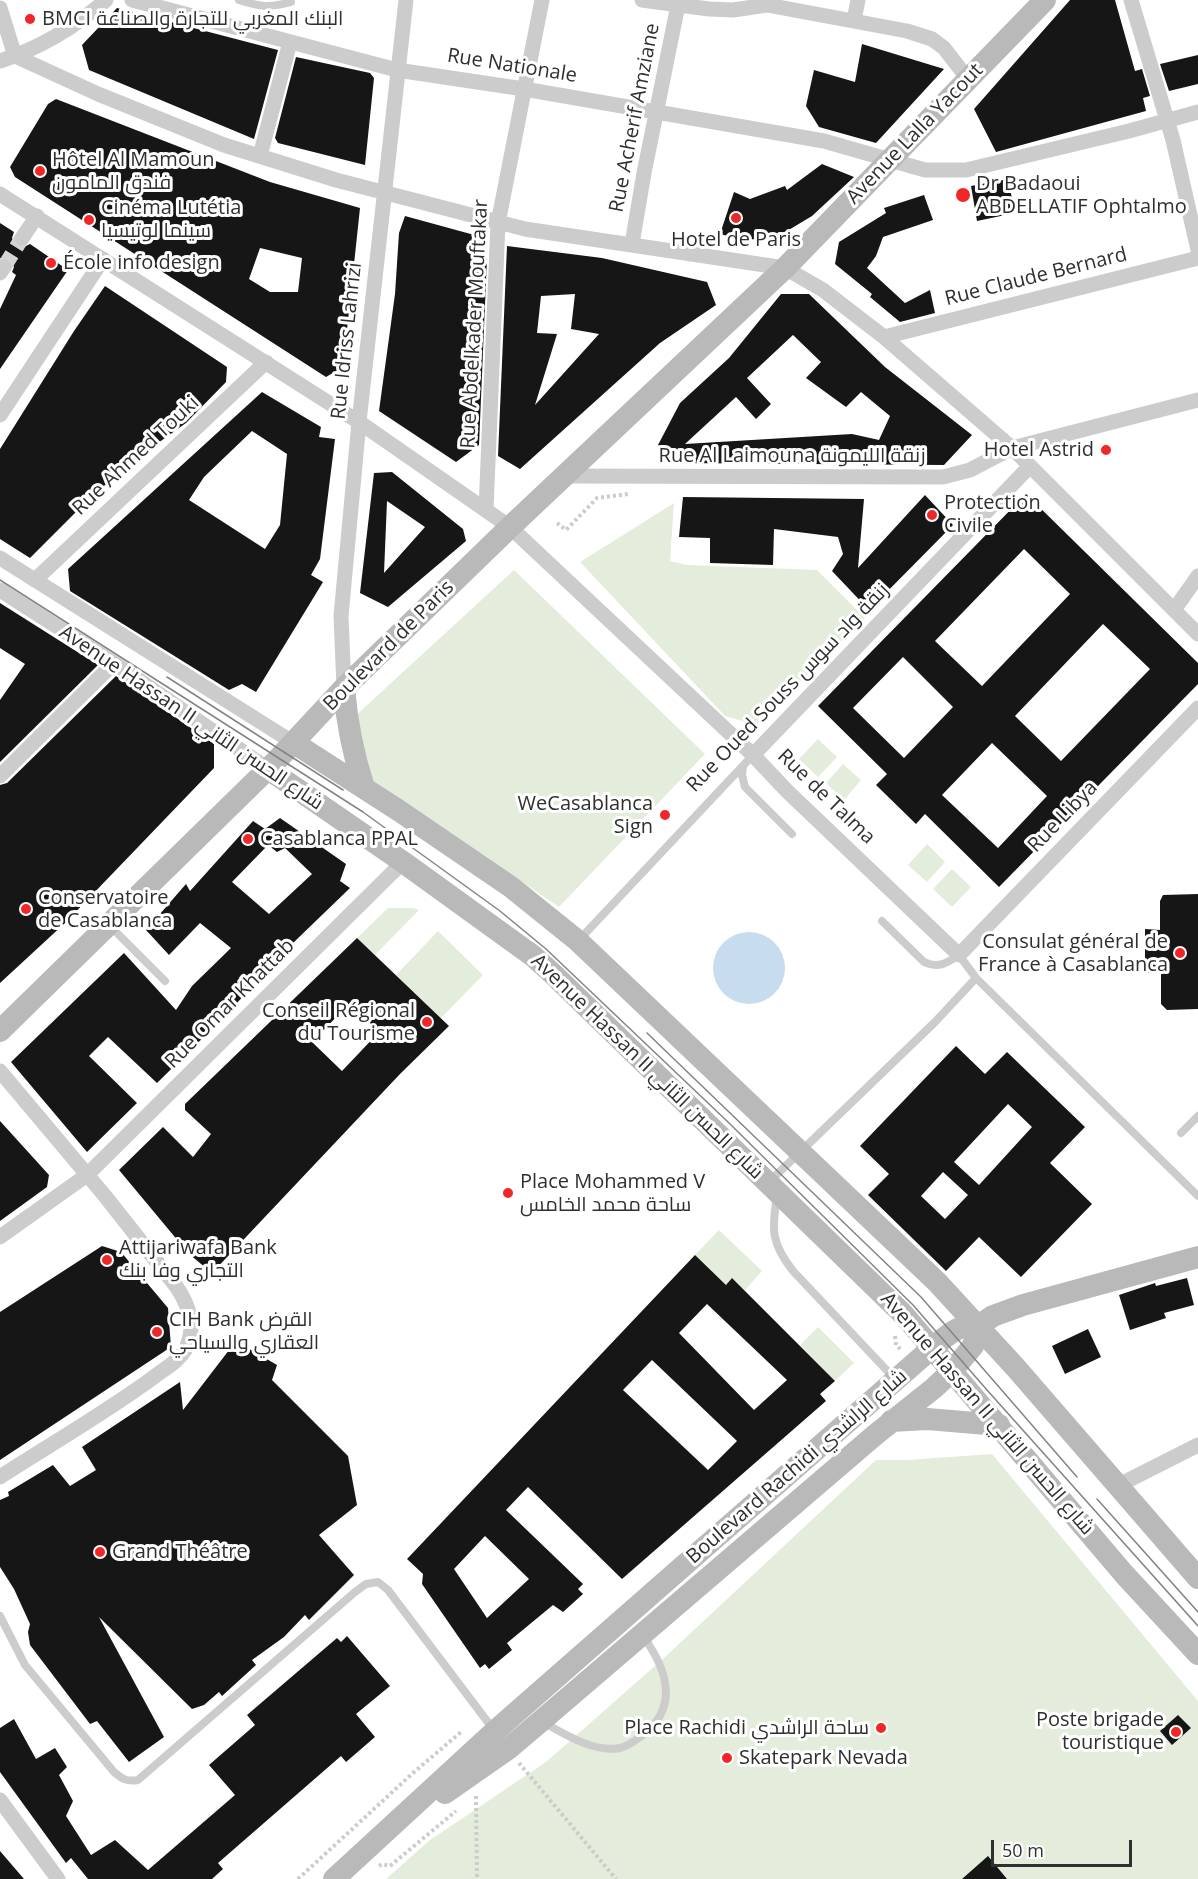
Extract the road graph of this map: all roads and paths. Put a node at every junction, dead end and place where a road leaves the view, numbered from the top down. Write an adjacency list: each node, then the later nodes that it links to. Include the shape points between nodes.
1 (106, 0): 16 (street, via 54,38)
2 (132, 0): 15 (street, Rue Nationale)
3 (239, 0): 11 (lane, via 273,8)
4 (406, 0): 18 (street, Rue Idriss Lahrizi)
5 (542, 0): 20 (street, Rue Abdelkader Mouftakar)
6 (642, 0): 12 (street)
7 (858, 0): 14 (street)
8 (1045, 0): 19 (main road, Avenue Lalla Yacout)
9 (1131, 0): 23 (street)
10 (767, 2): 12 (street, via 733,10); 14 (street)
11 (291, 3)
12 (679, 3): 21 (street, Rue Acherif Amziane)
13 (0, 8): 16 (street)
14 (854, 20): 19 (street, via 932,39)
15 (290, 42): 18 (street, Rue Nationale); 24 (street)
16 (15, 56): 17 (street); 24 (street, via 98,94)
17 (0, 61)
18 (397, 70): 20 (street, Rue Nationale); 26 (street, Rue Idriss Lahrizi)
19 (968, 79): 25 (main road, Avenue Lalla Yacout)
20 (524, 89): 21 (street, Rue Nationale); 29 (street, Rue Abdelkader Mouftakar)
21 (657, 111): 25 (street, Rue Nationale, via 824,141); 31 (street, Rue Acherif Amziane)
22 (1198, 112): 23 (street, Rue Nationale)
23 (1167, 120): 25 (street, Rue Nationale, via 966,170 925,170); 32 (street)
24 (260, 156): 26 (street)
25 (889, 161): 35 (main road, Avenue Lalla Yacout)
26 (385, 192): 29 (street); 40 (street, Rue Idriss Lahrizi)
27 (0, 194): 28 (street, Rue de Talma)
28 (37, 216): 30 (street); 34 (street, Rue de Talma)
29 (498, 223): 31 (street); 45 (street, Rue Abdelkader Mouftakar)
30 (22, 238)
31 (632, 244): 35 (street)
32 (1198, 250)
33 (1198, 258): 36 (street, Rue Claude Bernard)
34 (103, 259): 37 (street, Rue de Talma); 39 (street)
35 (785, 268): 36 (street, via 823,290); 43 (main road, Boulevard de Paris)
36 (884, 337): 41 (street)
37 (267, 362): 40 (street, Rue de Talma); 50 (street, Rue Ahmed Touki)
38 (1198, 400): 41 (street, Rue Al Laimouna زنقة الليمونة)
39 (0, 415)
40 (359, 422): 45 (street, Rue de Talma); 55 (street, Rue Idriss Lahrizi, via 341,616)
41 (1012, 448): 42 (street); 44 (street, Rue Al Laimouna زنقة الليمونة, via 970,470 943,477)
42 (1030, 466): 52 (street); 58 (street, Rue Oued Souss زنقة واد سوس)
43 (565, 476): 44 (street, Rue Al Laimouna زنقة الليمونة); 47 (main road, Boulevard de Paris)
44 (638, 476): 46 (path, via 630,494 597,498 566,530)
45 (486, 510): 47 (street, Rue de Talma)
46 (557, 523)
47 (510, 527): 55 (main road, Boulevard de Paris); 58 (street, Rue de Talma)
48 (0, 558): 50 (street, Avenue Hassan II شارع الحسن الثاني)
49 (1198, 576): 52 (street)
50 (35, 580): 57 (street, Avenue Hassan II شارع الحسن الثاني)
51 (0, 590): 54 (street, Avenue Hassan II شارع الحسن الثاني)
52 (1174, 610): 53 (street)
53 (1198, 634)
54 (114, 663): 59 (street, Avenue Hassan II شارع الحسن الثاني); 60 (street)
55 (344, 688): 57 (main road, Boulevard de Paris); 61 (main road, via 352,752)
56 (1198, 708): 67 (street, Rue Libya)
57 (294, 743): 59 (main road, Boulevard de Paris); 61 (main road, Avenue Hassan II شارع الحسن الثاني)
58 (748, 760): 62 (lane, via 742,775 745,788); 66 (lane, Rue Oued Souss زنقة واد سوس); 67 (street, Rue de Talma, via 787,791)
59 (268, 769): 63 (main road, Avenue Hassan II شارع الحسن الثاني); 65 (main road, Boulevard de Paris)
60 (0, 776)
61 (364, 788): 66 (main road, Avenue Hassan II شارع الحسن الثاني, via 511,887)
62 (792, 834)
63 (403, 862): 75 (street, Rue Omar Khattab); 76 (main road, Avenue Hassan II شارع الحسن الثاني, via 533,956)
64 (882, 921): 67 (lane, via 930,966 945,964)
65 (109, 925): 69 (lane); 70 (main road, Boulevard de Paris)
66 (578, 941): 74 (main road, Avenue Hassan II شارع الحسن الثاني)
67 (959, 955): 68 (lane, Rue de Talma)
68 (976, 978): 74 (lane); 77 (lane, Rue de Talma)
69 (165, 981)
70 (0, 1031)
71 (0, 1071): 75 (street)
72 (1198, 1116): 73 (lane)
73 (1181, 1133)
74 (800, 1152): 76 (lane); 80 (main road, Avenue Hassan II شارع الحسن الثاني, via 938,1282)
75 (87, 1175): 78 (street, Rue Omar Khattab); 87 (street, via 183,1297 191,1319 185,1349 179,1358 133,1392)
76 (773, 1188): 81 (main road, Avenue Hassan II شارع الحسن الثاني, via 904,1314); 83 (lane, via 777,1250)
77 (1198, 1196)
78 (0, 1237)
79 (1198, 1257): 80 (main road, via 1023,1305)
80 (978, 1326): 81 (main road, Boulevard Rachidi شارع الراشدي, via 957,1328); 82 (main road, Boulevard Rachidi شارع الراشدي, via 973,1346); 88 (main road, Avenue Hassan II شارع الحسن الثاني)
81 (932, 1348): 82 (main road, Avenue Hassan II شارع الحسن الثاني); 83 (main road, Boulevard Rachidi شارع الراشدي)
82 (952, 1371): 84 (main road, Boulevard Rachidi شارع الراشدي); 85 (main road, Avenue Hassan II شارع الحسن الثاني)
83 (896, 1380): 94 (main road, Boulevard Rachidi شارع الراشدي)
84 (891, 1421): 85 (main road, via 927,1419); 91 (main road, Boulevard Rachidi شارع الراشدي)
85 (999, 1425): 92 (main road, Avenue Hassan II شارع الحسن الثاني)
86 (1198, 1445): 88 (street)
87 (0, 1477)
88 (1119, 1485): 89 (main road, Avenue Hassan II شارع الحسن الثاني)
89 (1198, 1578)
90 (0, 1616): 94 (lane, via 34,1677 114,1772 130,1781 138,1780 366,1584 378,1582)
91 (642, 1635): 93 (main road, Boulevard Rachidi شارع الراشدي); 93 (lane, via 665,1677 664,1709 650,1729 628,1745 601,1748)
92 (1198, 1654)
93 (542, 1721): 94 (main road, Boulevard Rachidi شارع الراشدي)
94 (495, 1731): 98 (path, via 413,1773); 99 (main road, Boulevard Rachidi شارع الراشدي); 101 (path)
95 (476, 1795): 100 (path)
96 (2, 1809): 97 (street)
97 (58, 1879)
98 (298, 1879)
99 (334, 1879)
100 (477, 1879)
101 (616, 1879)

